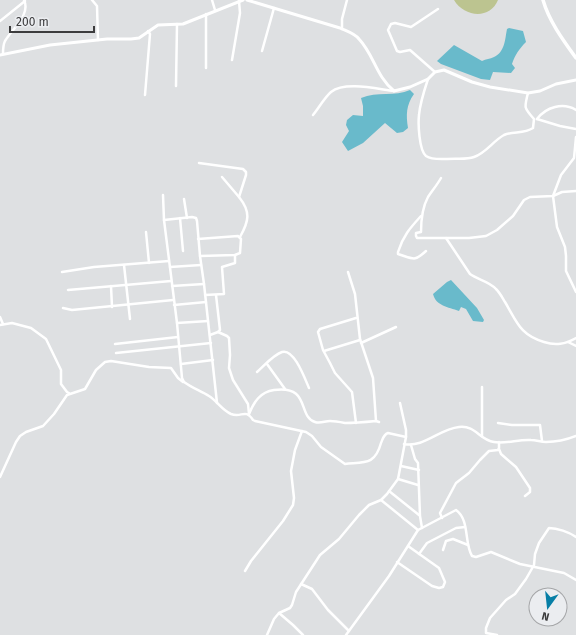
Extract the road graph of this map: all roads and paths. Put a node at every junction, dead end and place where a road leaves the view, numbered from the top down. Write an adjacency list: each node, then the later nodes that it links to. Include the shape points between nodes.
1 (25, 0): 12 (street); 18 (street, via 25,12 5,42)
2 (92, 0): 16 (street, via 97,6)
3 (212, 0): 10 (street)
4 (241, 0): 10 (street); 20 (street)
5 (247, 0): 8 (street)
6 (346, 0): 14 (street)
7 (543, 0): 19 (main road, via 563,40)
8 (274, 8): 14 (street); 17 (street)
9 (438, 9): 22 (street, via 411,27 395,23 391,24 388,30 397,51 410,50)
10 (215, 10): 11 (street)
11 (206, 14): 13 (street); 21 (street)
12 (0, 21)
13 (177, 24): 15 (street, via 158,25); 25 (street)
14 (342, 29): 26 (street, via 358,38 386,84)
15 (148, 31): 16 (street, via 139,38); 28 (street, via 150,34)
16 (98, 40): 18 (street)
17 (262, 51)
18 (1, 54)
19 (576, 58)
20 (232, 60)
21 (206, 68)
22 (435, 72): 23 (street); 27 (street, via 444,70 490,87)
23 (428, 79): 26 (street); 31 (street, via 419,116 421,146 423,152 433,159 476,157 501,136 528,132 533,128)
24 (576, 80): 27 (street)
25 (176, 86)
26 (394, 91): 30 (street, via 352,86 338,88 330,93)
27 (528, 93): 31 (street, via 525,107)
28 (145, 95)
29 (576, 110): 31 (street, via 565,106 549,109)
30 (313, 115)
31 (535, 119): 32 (street)
32 (576, 128)
33 (576, 137): 39 (street, via 574,158 561,175)
34 (199, 163): 40 (street, via 243,169 246,175)
35 (222, 177): 40 (street)
36 (441, 178): 42 (street, via 429,196)
37 (576, 191): 39 (street)
38 (163, 195): 45 (street)
39 (553, 196): 48 (street, via 530,197 524,200 513,216 486,236); 67 (street, via 557,227 566,256 566,271)
40 (239, 197): 47 (street, via 245,204 248,219)
41 (184, 199): 44 (street)
42 (422, 216): 48 (street, via 421,232 416,233 417,238); 51 (street, via 402,240 398,254 414,259)
43 (180, 218): 44 (street); 45 (street); 50 (street)
44 (187, 218): 49 (street, via 196,218)
45 (164, 220): 54 (street)
46 (146, 232): 55 (street)
47 (240, 237): 49 (street); 52 (street, via 241,250)
48 (446, 238): 88 (street, via 470,274 486,281 500,293 521,329 528,335 556,345)
49 (198, 239): 53 (street)
50 (183, 251)
51 (426, 251)
52 (235, 255): 53 (street); 69 (street, via 235,263 222,267 224,294)
53 (200, 256): 57 (street)
54 (169, 261): 55 (street); 58 (street)
55 (149, 263): 56 (street)
56 (124, 265): 59 (street); 63 (street)
57 (201, 265): 58 (street); 62 (street)
58 (170, 268): 61 (street)
59 (62, 272)
60 (348, 272): 77 (street, via 354,294)
61 (171, 281): 63 (street); 65 (street)
62 (204, 284): 65 (street); 68 (street)
63 (126, 285): 64 (street); 72 (street)
64 (110, 286): 66 (street); 74 (street)
65 (172, 286): 70 (street)
66 (68, 290)
67 (576, 292)
68 (205, 295): 69 (street); 71 (street)
69 (216, 295): 83 (street, via 220,330)
70 (173, 300): 72 (street); 73 (street)
71 (206, 302): 73 (street); 79 (street)
72 (128, 305): 74 (street); 78 (street)
73 (174, 305): 80 (street)
74 (112, 307): 75 (street, via 72,310)
75 (63, 308)
76 (0, 317): 81 (street)
77 (356, 318): 87 (street); 93 (street, via 318,330)
78 (130, 319)
79 (208, 321): 80 (street); 84 (street)
80 (177, 323): 85 (street)
81 (2, 325): 103 (street, via 16,324 31,328 46,339 61,370 61,384)
82 (396, 327): 87 (street)
83 (218, 332): 84 (street); 106 (street, via 229,338 229,368 232,380 248,404)
84 (210, 335): 89 (street)
85 (178, 337): 90 (street); 91 (street)
86 (576, 338): 88 (street)
87 (360, 341): 93 (street); 107 (street, via 373,378 378,421)
88 (568, 342): 92 (street)
89 (211, 343): 91 (street); 95 (street)
90 (115, 344)
91 (179, 346): 94 (street); 96 (street)
92 (576, 346)
93 (324, 351): 107 (street, via 335,373 352,392)
94 (116, 353)
95 (212, 360): 96 (street); 104 (street)
96 (180, 364): 99 (street)
97 (267, 364): 98 (street); 101 (street, via 277,354 288,352 294,358); 102 (street)
98 (257, 372)
99 (184, 382): 103 (street, via 171,368 111,361 105,362 96,370 85,389); 104 (street, via 210,396)
100 (482, 387): 110 (street)
101 (309, 388)
102 (285, 389): 106 (street, via 262,394); 107 (street, via 300,397 309,418 315,422)
103 (69, 393): 120 (street, via 43,426 20,436)
104 (217, 403): 106 (street, via 231,414)
105 (400, 403): 112 (street)
106 (249, 414): 109 (street, via 253,420)
107 (356, 423)
108 (498, 423): 113 (street, via 540,425)
109 (302, 431): 112 (street, via 312,436 321,447 345,464 375,458 383,437 388,433); 138 (street, via 291,471 294,505)
110 (482, 436): 114 (street, via 484,439); 116 (street, via 470,428 459,427 444,430 436,436)
111 (576, 436): 113 (street, via 563,440)
112 (406, 437): 115 (street)
113 (542, 441): 114 (street)
114 (498, 442): 117 (street)
115 (404, 444): 116 (street); 118 (street)
116 (411, 445): 119 (street)
117 (499, 448): 124 (street, via 501,454 516,466 530,488 530,492); 127 (street, via 489,452 456,483 440,514)
118 (401, 466): 119 (street); 121 (street)
119 (419, 470): 122 (street)
120 (0, 477)
121 (398, 479): 122 (street); 123 (street)
122 (418, 485): 126 (street)
123 (389, 491): 125 (street); 126 (street)
124 (525, 496)
125 (381, 500): 130 (street); 140 (street, via 369,505 340,539 320,555)
126 (420, 516): 129 (street)
127 (442, 518): 128 (street, via 456,510 461,514); 129 (street)
128 (465, 527): 132 (street); 135 (street, via 456,528 432,540)
129 (422, 528): 130 (street)
130 (418, 530): 133 (street)
131 (576, 537): 137 (street, via 549,528 539,543)
132 (468, 545): 134 (street, via 450,539 446,541); 137 (street, via 472,556 491,552)
133 (408, 546): 135 (street); 136 (street)
134 (442, 550)
135 (419, 554): 136 (street, via 439,568 445,582 443,587 432,586)
136 (397, 562): 142 (street)
137 (532, 567): 139 (street, via 564,573); 146 (street, via 515,594 490,618 486,633)
138 (245, 571)
139 (576, 580)
140 (301, 584): 141 (street, via 290,608); 142 (street, via 312,589)
141 (278, 613): 143 (street); 144 (street)
142 (349, 631): 145 (street)
143 (267, 635)
144 (303, 635)
145 (346, 635)
146 (497, 635)

